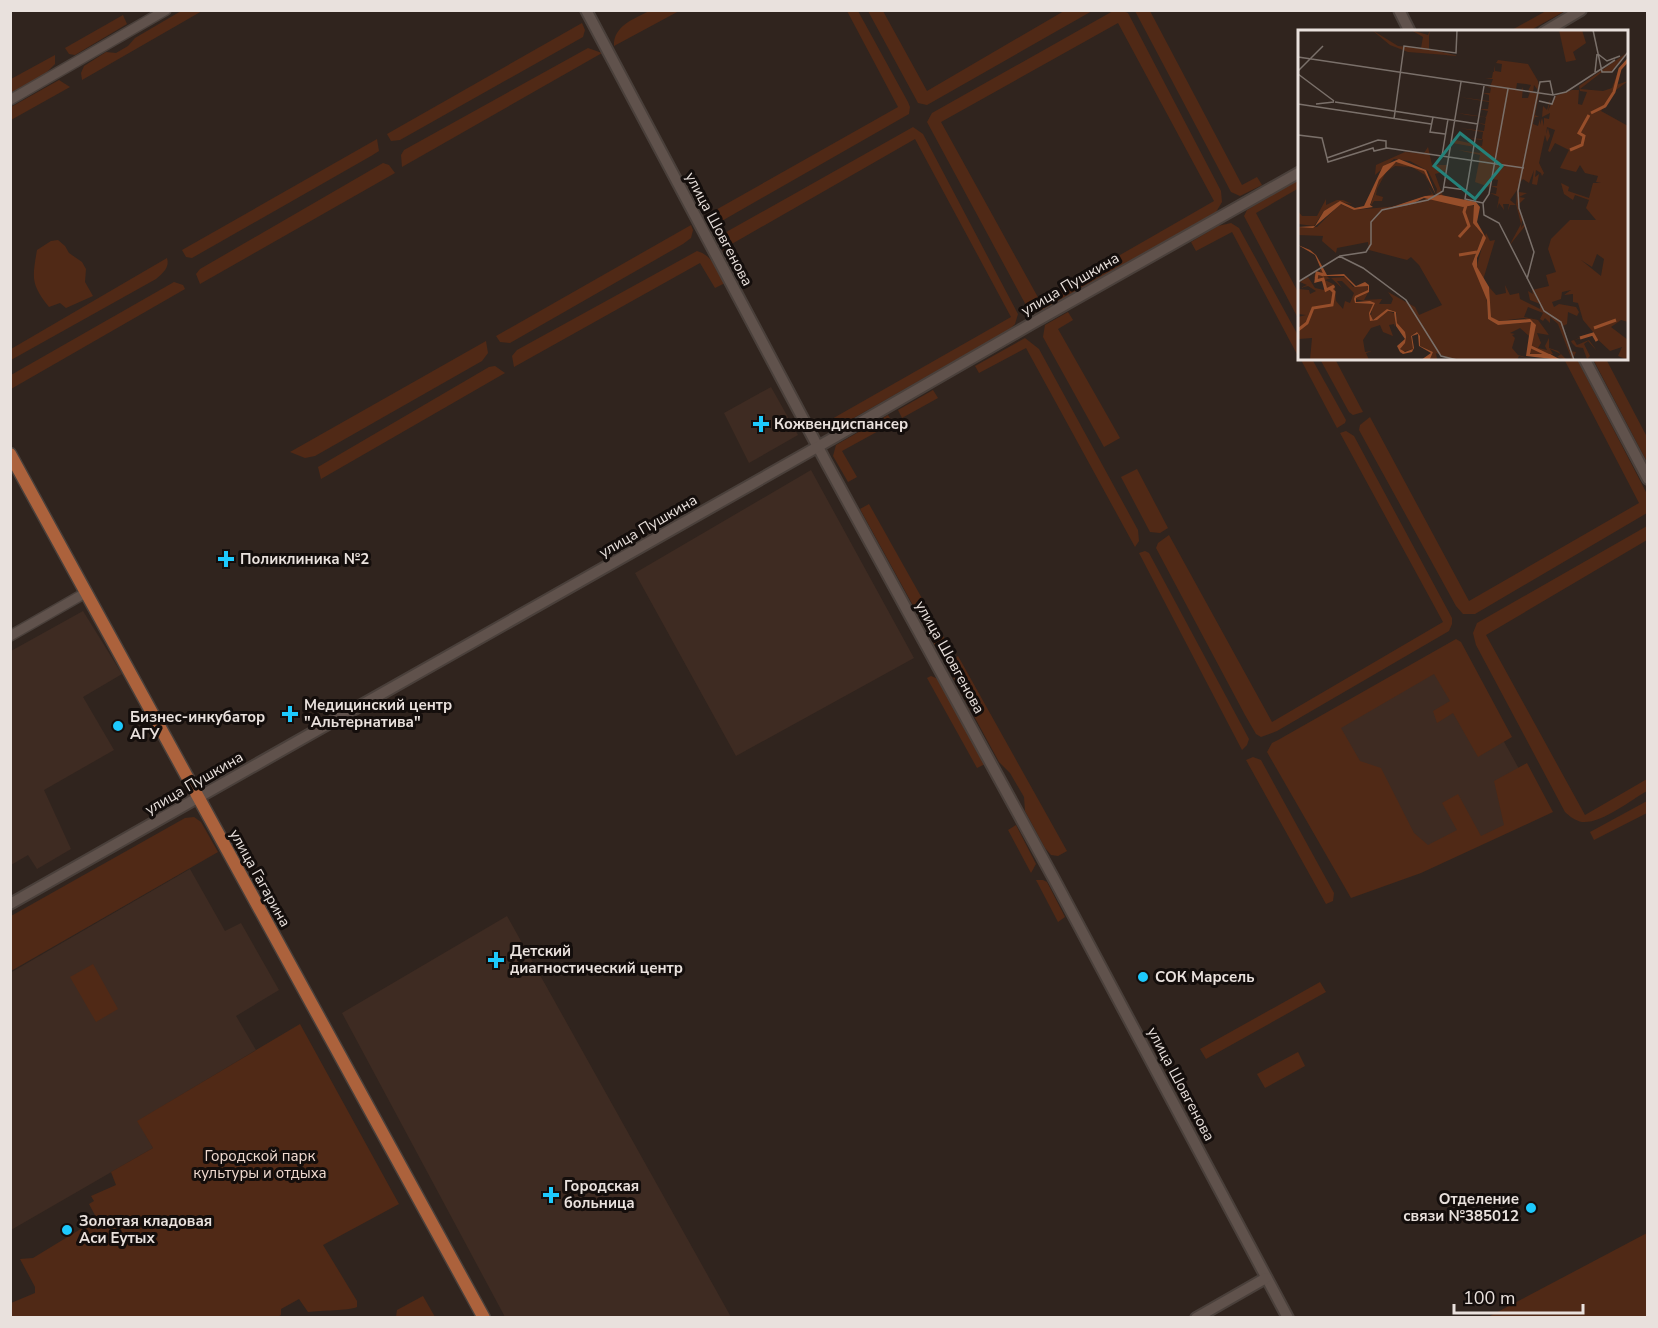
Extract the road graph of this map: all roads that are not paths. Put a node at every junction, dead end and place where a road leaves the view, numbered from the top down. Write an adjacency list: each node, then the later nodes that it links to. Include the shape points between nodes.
1 (166, 10): 7 (street)
2 (586, 10): 10 (main road, улица Шовгенова)
3 (1399, 10): 5 (main road)
4 (1581, 10): 6 (main road)
5 (1409, 30)
6 (1547, 30)
7 (10, 100)
8 (1298, 173): 10 (main road, улица Пушкина)
9 (1585, 360): 12 (main road)
10 (819, 446): 15 (main road, улица Пушкина); 17 (main road, улица Шовгенова)
11 (10, 454): 13 (main road, улица Гагарина)
12 (1647, 479)
13 (87, 592): 14 (street); 15 (main road, улица Гагарина)
14 (10, 636)
15 (199, 799): 16 (main road, улица Пушкина); 18 (main road, улица Гагарина)
16 (10, 904)
17 (1266, 1278): 19 (main road); 20 (main road, улица Шовгенова)
18 (483, 1317)
19 (1196, 1317)
20 (1288, 1317)

